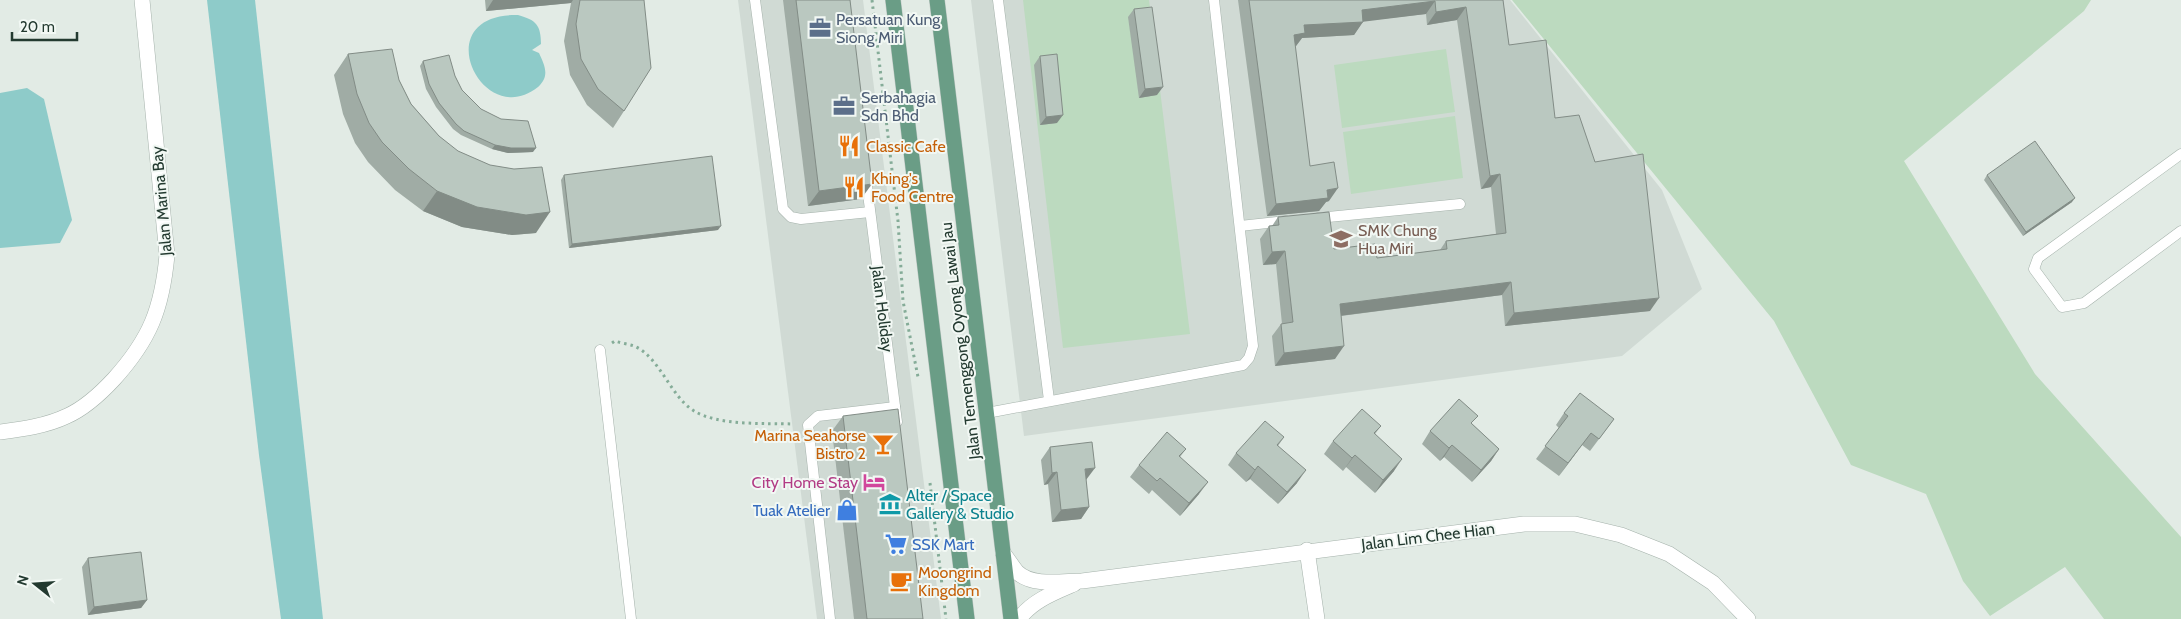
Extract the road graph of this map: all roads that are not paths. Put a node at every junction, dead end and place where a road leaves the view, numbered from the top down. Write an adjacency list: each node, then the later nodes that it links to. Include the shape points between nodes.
1 (142, 0): 17 (street, Jalan Marina Bay, via 167,255 155,319 134,357 100,394 68,416 32,428)
2 (755, 0): 10 (lane, via 783,209 791,217 801,219)
3 (893, 0): 24 (main road, Jalan Temenggong Oyong Lawai Jau)
4 (936, 0): 16 (main road, Jalan Temenggong Oyong Lawai Jau)
5 (998, 0): 14 (lane)
6 (1214, 0): 11 (lane)
7 (2181, 154): 12 (lane, via 2038,258 2034,269 2062,308 2084,303)
8 (864, 164): 10 (lane, Jalan Holiday)
9 (1460, 204): 11 (lane)
10 (870, 212): 15 (lane, Jalan Holiday)
11 (1240, 226): 14 (lane, via 1253,346 1243,365)
12 (2181, 232)
13 (600, 350): 22 (lane)
14 (1049, 400): 16 (lane)
15 (896, 407): 18 (lane, Jalan Holiday); 23 (lane, via 818,416 808,425)
16 (987, 413): 20 (main road, Jalan Temenggong Oyong Lawai Jau)
17 (0, 432)
18 (899, 436)
19 (1307, 550): 21 (street, Jalan Lim Chee Hian); 27 (street); 28 (street, Jalan Lim Chee Hian, via 1524,524 1575,524 1622,535 1668,554 1713,583)
20 (1003, 553): 21 (street, Jalan Lim Chee Hian, via 1018,573 1030,579); 25 (main road, Jalan Temenggong Oyong Lawai Jau)
21 (1082, 581): 26 (street, Jalan Lim Chee Hian, via 1038,601)
22 (631, 619)
23 (830, 619)
24 (967, 619)
25 (1011, 619)
26 (1019, 619)
27 (1317, 619)
28 (1748, 619)

